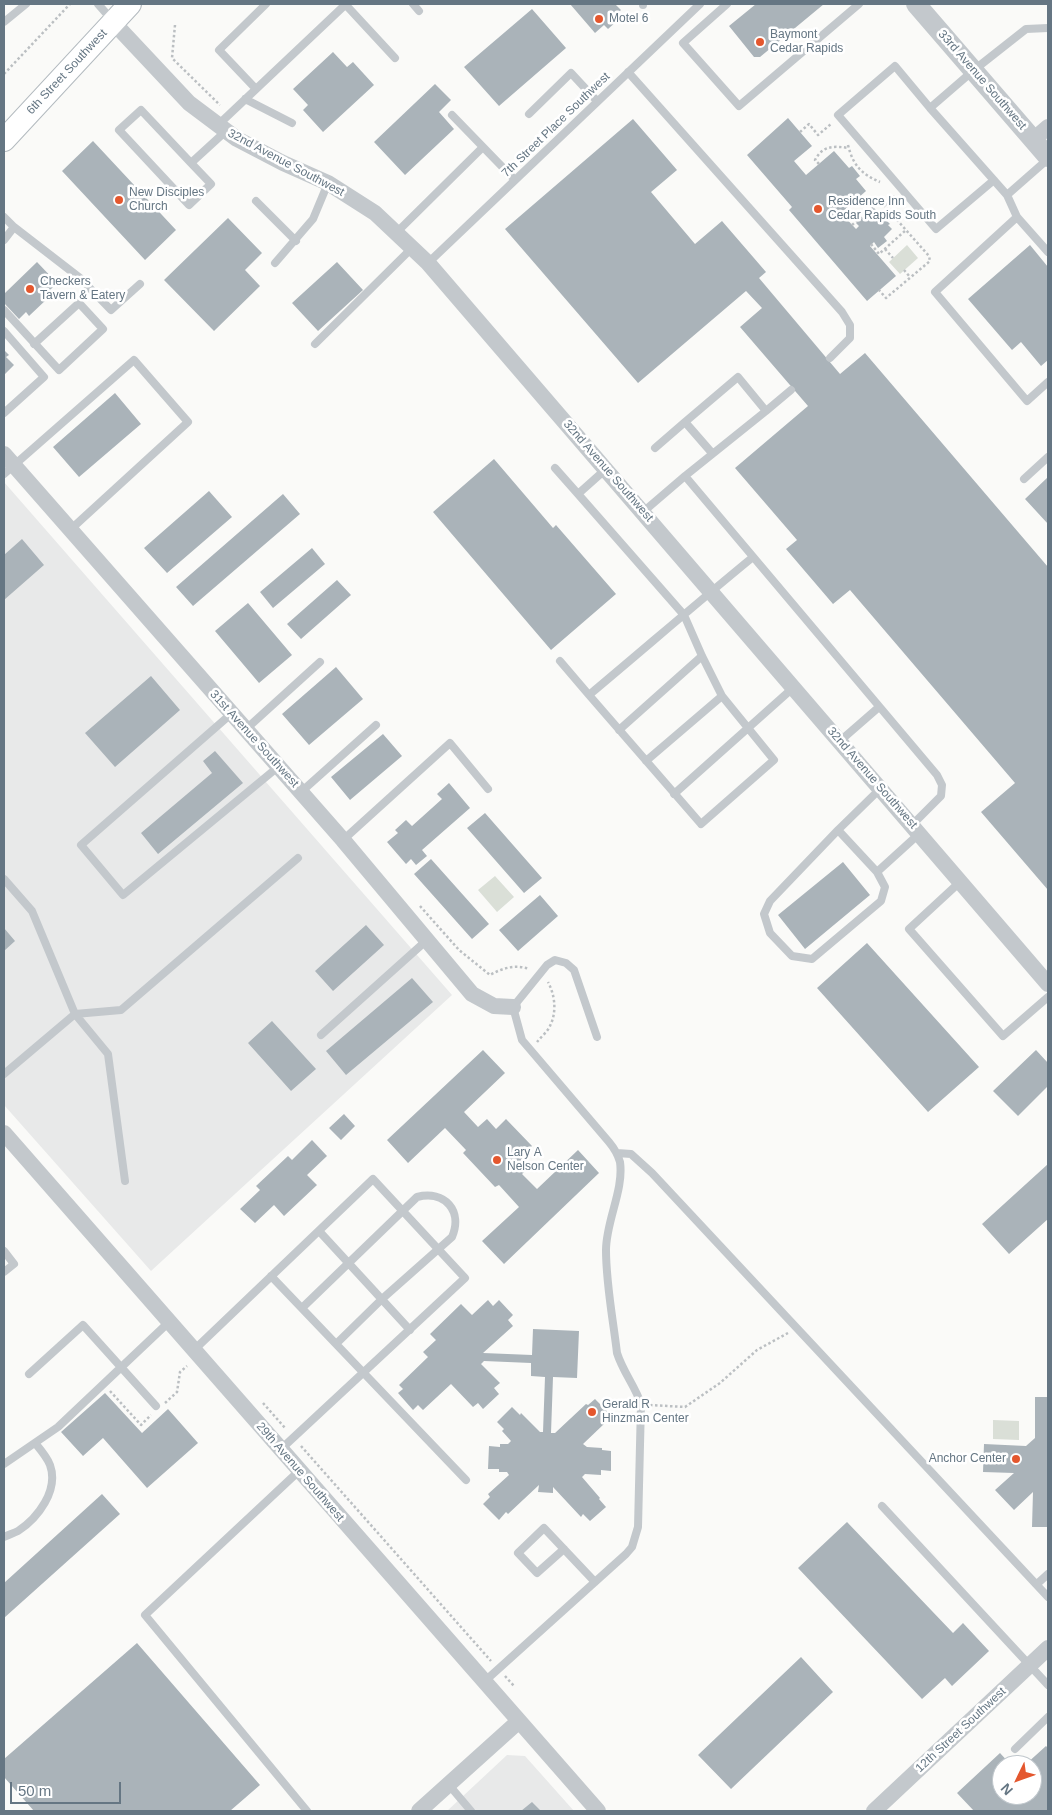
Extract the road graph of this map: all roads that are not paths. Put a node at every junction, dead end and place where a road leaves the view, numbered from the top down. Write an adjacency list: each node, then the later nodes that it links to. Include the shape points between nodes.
1 (26, 4): 12 (lane)
2 (98, 4): 13 (lane)
3 (130, 4): 13 (main road, 6th Street Southwest)
4 (266, 4): 18 (lane, via 219,50)
5 (346, 4): 15 (lane); 18 (lane)
6 (413, 4): 11 (lane)
7 (700, 4): 17 (lane, 7th Street Place Southwest)
8 (727, 4): 9 (lane, via 683,43 739,106)
9 (859, 4)
10 (916, 4): 16 (street, 33rd Avenue Southwest)
11 (419, 11)
12 (4, 22)
13 (113, 22): 24 (street, 32nd Avenue Southwest, via 190,103); 27 (main road, 6th Street Southwest)
14 (1048, 28): 16 (lane, via 1026,29)
15 (395, 58)
16 (974, 70): 21 (lane); 26 (street, 33rd Avenue Southwest)
17 (628, 72): 20 (lane, 7th Street Place Southwest); 51 (lane, via 842,312 850,325 850,338)
18 (256, 88): 19 (lane)
19 (245, 99): 24 (lane); 25 (lane)
20 (597, 101): 22 (lane, via 572,73); 31 (lane, 7th Street Place Southwest)
21 (930, 108): 32 (lane); 32 (lane, via 895,66 838,116 936,229)
22 (529, 114)
23 (452, 115): 28 (lane)
24 (224, 123): 30 (lane); 33 (street, 32nd Avenue Southwest, via 237,139)
25 (292, 123)
26 (1041, 133): 29 (street, 33rd Avenue Southwest)
27 (4, 140)
28 (483, 147): 31 (lane); 39 (lane)
29 (1048, 158): 34 (lane)
30 (191, 163): 30 (lane, via 141,110 120,130 189,205 211,184)
31 (515, 180): 44 (lane, 7th Street Place Southwest)
32 (994, 180): 34 (lane)
33 (328, 183): 39 (street, 32nd Avenue Southwest, via 375,213); 41 (lane, via 313,219)
34 (1007, 195): 37 (lane)
35 (256, 201): 41 (lane)
36 (4, 217): 38 (lane)
37 (1017, 217): 43 (lane); 52 (lane, via 935,292 1027,400)
38 (14, 227): 40 (lane); 46 (lane, via 80,278 111,310)
39 (396, 233): 42 (street, 32nd Avenue Southwest)
40 (4, 240)
41 (296, 241): 45 (lane)
42 (412, 248): 44 (street, 32nd Avenue Southwest); 50 (lane)
43 (1048, 252)
44 (428, 262): 62 (street, 32nd Avenue Southwest)
45 (275, 263)
46 (140, 284)
47 (4, 310): 49 (lane)
48 (4, 331): 55 (lane, via 44,377)
49 (34, 344): 49 (lane, via 59,370 104,328 79,303)
50 (315, 344)
51 (830, 358)
52 (1048, 382)
53 (790, 390): 54 (lane)
54 (766, 410): 56 (lane, via 738,377); 58 (lane)
55 (4, 413)
56 (685, 422): 57 (lane); 58 (lane)
57 (654, 448)
58 (712, 453): 63 (lane)
59 (1048, 457): 64 (lane)
60 (7, 464): 67 (street, 31st Avenue Southwest); 67 (lane, via 134,360 188,422)
61 (555, 468): 65 (lane)
62 (606, 469): 65 (lane); 66 (street, 32nd Avenue Southwest)
63 (685, 476): 66 (lane); 68 (lane)
64 (1024, 479)
65 (578, 494): 70 (lane)
66 (643, 512): 69 (street, 32nd Avenue Southwest)
67 (70, 530): 78 (street, 31st Avenue Southwest)
68 (753, 557): 69 (lane); 77 (lane)
69 (712, 591): 70 (lane); 74 (street, 32nd Avenue Southwest)
70 (684, 615): 71 (lane); 75 (lane)
71 (702, 656): 76 (lane); 82 (lane)
72 (560, 661): 75 (lane)
73 (320, 662): 81 (lane)
74 (794, 687): 80 (lane); 83 (street, 32nd Avenue Southwest)
75 (589, 695): 82 (lane)
76 (722, 696): 80 (lane); 84 (lane)
77 (879, 707): 83 (lane); 90 (lane, via 942,785 941,796)
78 (231, 714): 81 (street, 31st Avenue Southwest); 85 (lane, via 81,845 124,895)
79 (376, 725): 88 (lane)
80 (748, 728): 89 (lane); 89 (lane, via 774,760 701,824)
81 (245, 730): 85 (street, 31st Avenue Southwest)
82 (619, 730): 84 (lane)
83 (840, 741): 86 (street, 32nd Avenue Southwest)
84 (646, 761): 89 (lane)
85 (278, 766): 88 (street, 31st Avenue Southwest)
86 (881, 788): 90 (street, 32nd Avenue Southwest); 91 (lane)
87 (488, 789): 92 (lane, via 450,743)
88 (301, 792): 92 (street, 31st Avenue Southwest)
89 (674, 794)
90 (916, 829): 94 (lane); 96 (street, 32nd Avenue Southwest)
91 (838, 830): 94 (lane); 94 (lane, via 770,900 764,914 770,933 792,956 812,959 881,902 885,888)
92 (343, 840): 97 (street, 31st Avenue Southwest)
93 (298, 858): 101 (lane, via 121,1010)
94 (877, 872)
95 (4, 879): 101 (lane, via 32,911)
96 (961, 881): 98 (street, 32nd Avenue Southwest); 99 (lane, via 909,929 1003,1036)
97 (427, 940): 100 (street, 31st Avenue Southwest, via 472,994 494,1006); 102 (lane)
98 (1048, 984)
99 (1048, 997)
100 (513, 1007): 103 (lane, via 547,965 555,960 566,963 574,970); 106 (lane, via 522,1040)
101 (75, 1014): 104 (lane); 107 (lane, via 108,1054)
102 (321, 1035)
103 (597, 1037)
104 (4, 1074)
105 (4, 1133): 117 (street, 29th Avenue Southwest)
106 (617, 1153): 134 (lane, via 620,1171 606,1236 607,1273 617,1353 641,1404 638,1527 636,1538 626,1554); 135 (lane, via 631,1154 652,1173)
107 (125, 1181)
108 (403, 1211): 109 (lane, via 373,1179); 110 (lane); 110 (lane, via 417,1197 426,1195 443,1199 449,1205 456,1221 455,1229 452,1237); 112 (lane)
109 (319, 1231): 112 (lane); 114 (lane)
110 (438, 1249): 115 (lane); 118 (lane, via 465,1278)
111 (4, 1251): 113 (lane, via 14,1264)
112 (348, 1263): 115 (lane); 116 (lane)
113 (4, 1272)
114 (271, 1276): 116 (lane); 120 (lane)
115 (382, 1299): 118 (lane); 119 (lane)
116 (302, 1308): 119 (lane)
117 (169, 1322): 120 (street, 29th Avenue Southwest); 121 (lane)
118 (410, 1330): 122 (lane)
119 (336, 1344): 122 (lane)
120 (194, 1350): 126 (street, 29th Avenue Southwest)
121 (121, 1367): 123 (lane, via 83,1325); 124 (lane); 125 (lane, via 58,1427)
122 (363, 1373): 126 (lane); 129 (lane)
123 (29, 1374)
124 (156, 1406)
125 (35, 1442): 127 (lane); 131 (lane, via 50,1465 49,1495 38,1514 18,1531)
126 (280, 1450): 128 (street, 29th Avenue Southwest)
127 (4, 1464)
128 (299, 1471): 139 (street, 29th Avenue Southwest); 145 (lane, via 145,1615)
129 (466, 1480)
130 (882, 1506): 138 (lane)
131 (4, 1537)
132 (564, 1549): 132 (lane, via 544,1528 518,1552 537,1572); 134 (lane)
133 (1048, 1574): 135 (lane)
134 (595, 1582): 139 (lane)
135 (1037, 1584): 136 (lane)
136 (1048, 1597)
137 (1048, 1648): 138 (street, 12th Street Southwest)
138 (1030, 1665): 140 (lane); 149 (street, 12th Street Southwest)
139 (484, 1682): 142 (street, 29th Avenue Southwest)
140 (1048, 1685)
141 (1048, 1717): 143 (lane)
142 (519, 1721): 144 (street); 148 (street, 29th Avenue Southwest)
143 (1015, 1749)
144 (449, 1784): 146 (street); 147 (lane)
145 (307, 1811)
146 (419, 1811)
147 (471, 1811)
148 (598, 1811)
149 (874, 1811)

